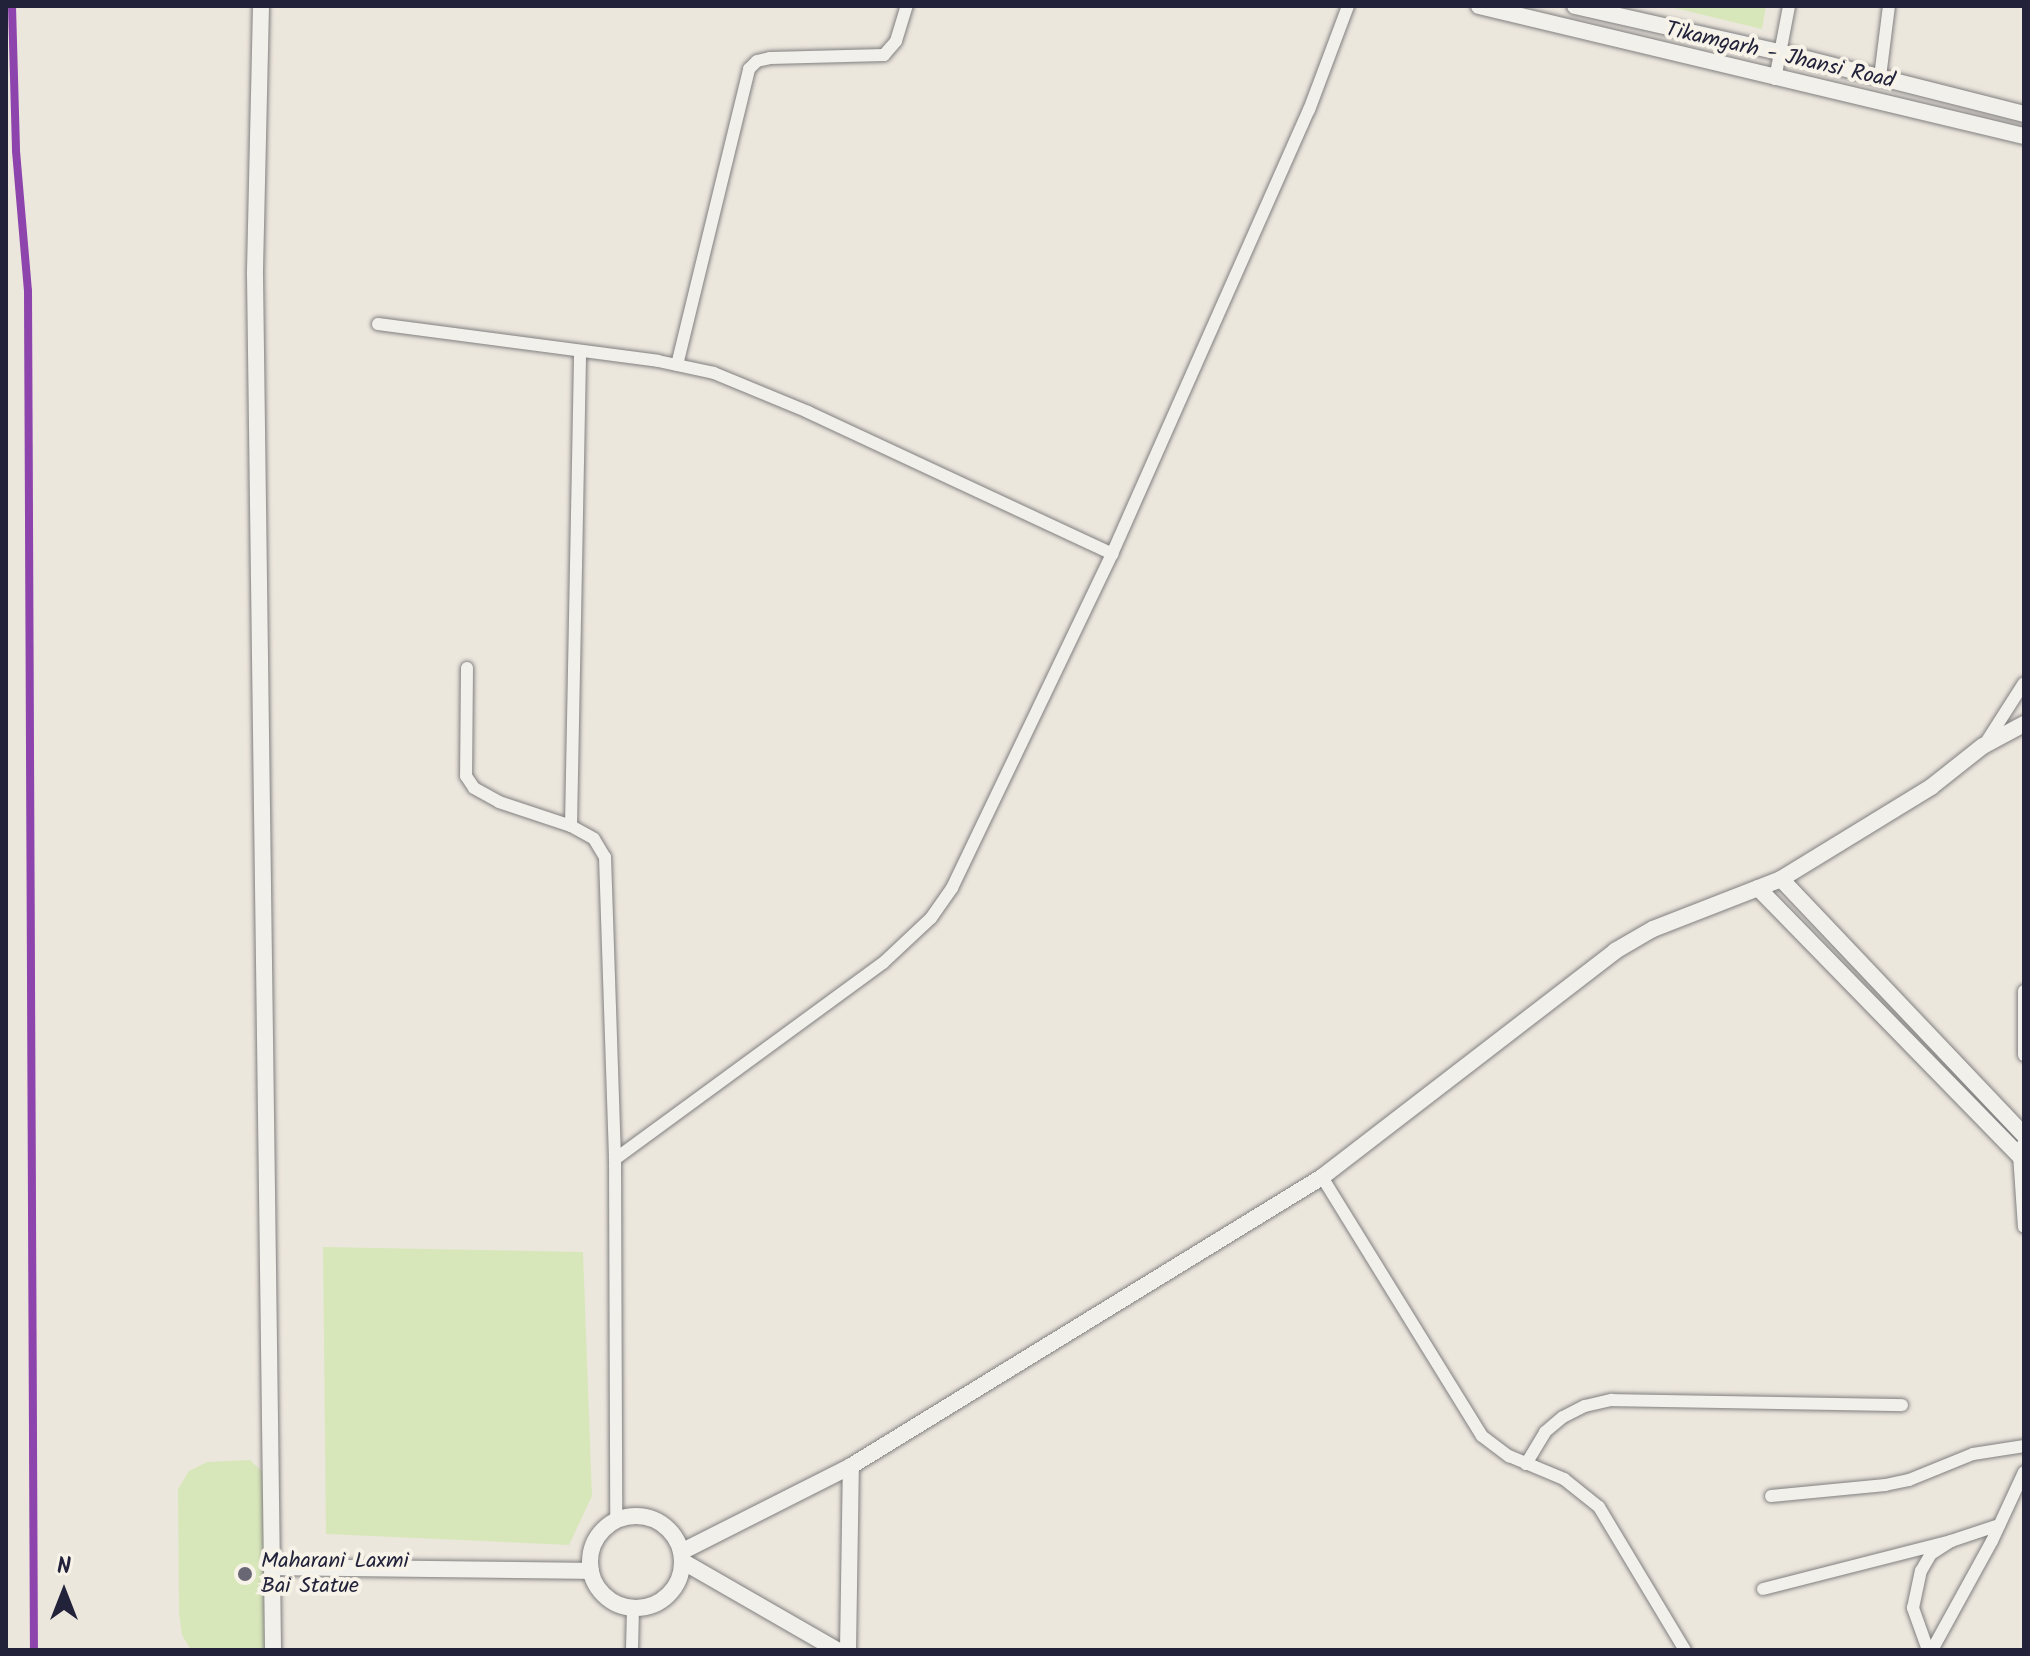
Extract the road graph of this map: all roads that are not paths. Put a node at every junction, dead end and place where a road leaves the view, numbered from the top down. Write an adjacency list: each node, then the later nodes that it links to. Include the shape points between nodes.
1 (261, 6): 41 (street, via 255,275)
2 (907, 6): 15 (street, via 896,41 884,55 770,58 749,69)
3 (1348, 6): 16 (street, via 1309,110)
4 (1479, 6): 10 (street, Tikamgarh - Jhansi Road)
5 (1575, 6): 8 (street, Tikamgarh - Jhansi Road)
6 (1789, 6): 8 (street)
7 (1889, 6): 9 (street)
8 (1779, 52): 9 (street, Tikamgarh - Jhansi Road); 10 (street)
9 (1880, 77): 11 (street, Tikamgarh - Jhansi Road)
10 (1775, 79): 12 (street, Tikamgarh - Jhansi Road)
11 (2024, 114)
12 (2024, 136)
13 (378, 324): 14 (street)
14 (580, 352): 15 (street); 21 (street)
15 (677, 365): 16 (street, via 714,373 808,412)
16 (1112, 554): 28 (street, via 1006,782 931,918 883,963)
17 (467, 668): 21 (street, via 466,776 474,788 499,802)
18 (2024, 683): 20 (street)
19 (2024, 724): 20 (street)
20 (1983, 746): 22 (street, via 1931,787)
21 (571, 826): 28 (street, via 594,839 605,857)
22 (1781, 879): 23 (street); 26 (street)
23 (1758, 888): 27 (street); 29 (street, via 1653,929 1615,951)
24 (2024, 991): 25 (street)
25 (2024, 1055)
26 (2024, 1135)
27 (2022, 1152): 30 (street)
28 (615, 1159): 37 (street)
29 (1322, 1177): 33 (street, via 1482,1436); 34 (street)
30 (2024, 1227)
31 (1902, 1405): 33 (street, via 1612,1400 1563,1417 1545,1432)
32 (2024, 1446): 36 (street, via 1973,1454 1885,1485)
33 (1526, 1464): 49 (street, via 1564,1479 1599,1507)
34 (851, 1466): 40 (street); 48 (street)
35 (2024, 1472): 38 (street)
36 (1771, 1496)
37 (616, 1521): 40 (street, via 648,1518 674,1537); 42 (street, via 594,1541)
38 (1999, 1525): 39 (street); 50 (street)
39 (1951, 1541): 43 (street); 50 (street, via 1931,1554 1915,1590 1913,1608)
40 (681, 1556): 44 (street, via 673,1589 648,1606); 47 (street)
41 (272, 1567): 42 (street); 45 (street)
42 (591, 1571): 44 (street, via 605,1596)
43 (1763, 1589)
44 (633, 1608): 46 (street)
45 (273, 1650)
46 (632, 1650)
47 (837, 1650)
48 (848, 1650)
49 (1685, 1650)
50 (1930, 1650)

